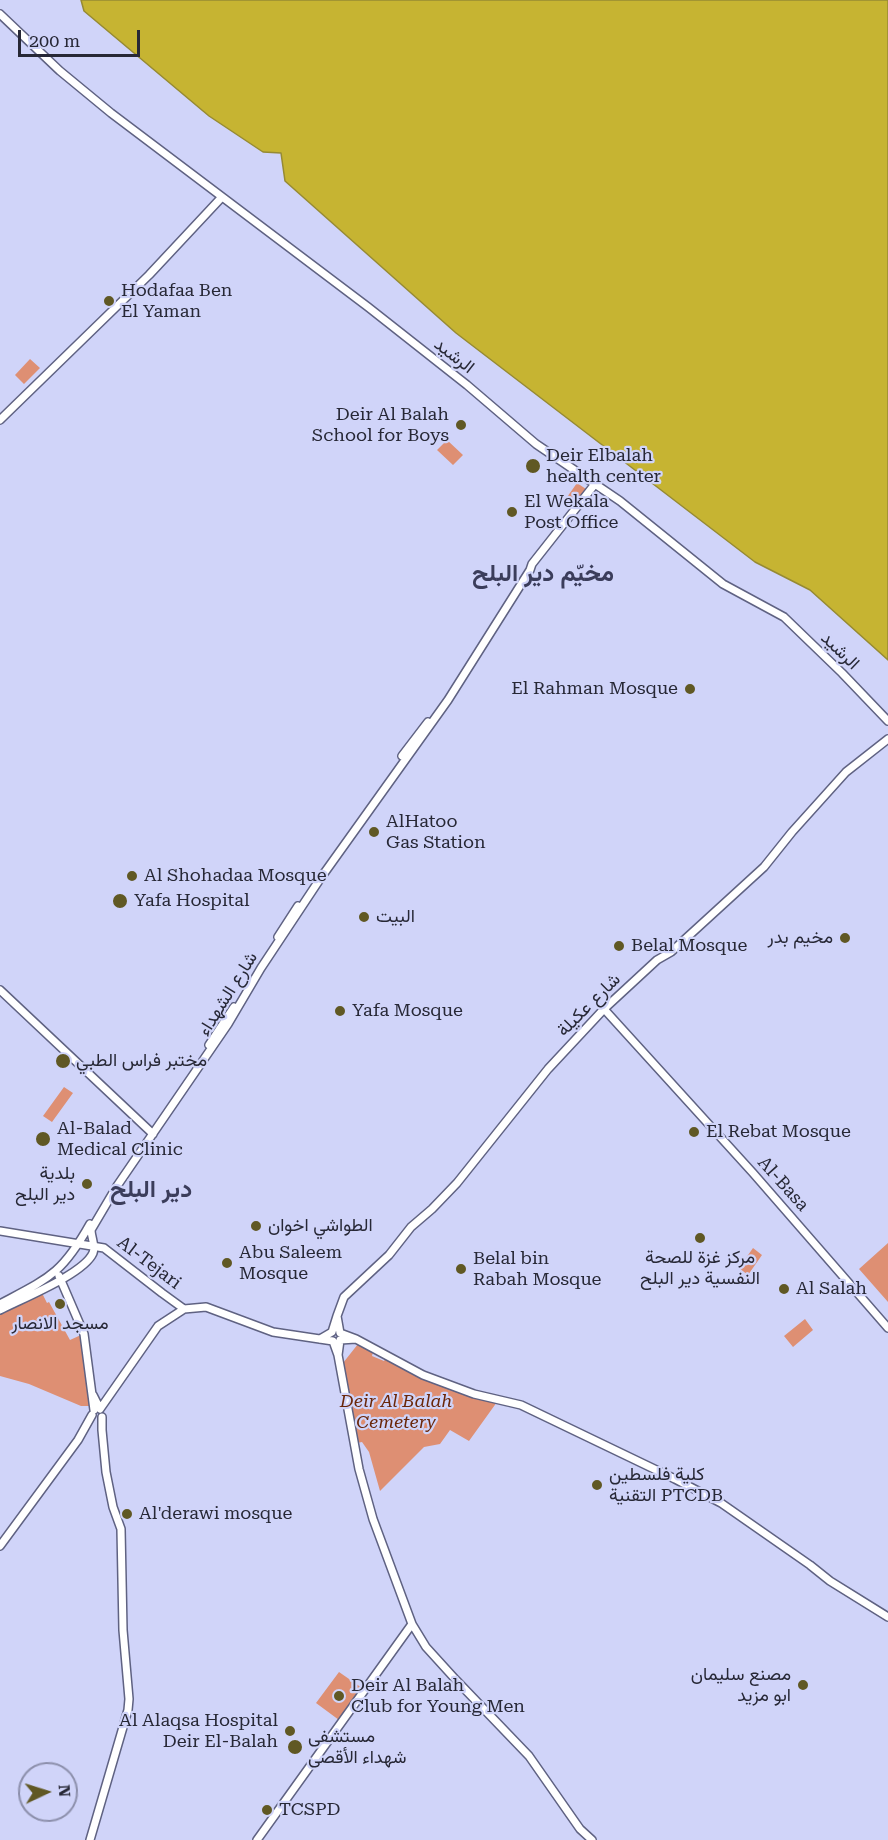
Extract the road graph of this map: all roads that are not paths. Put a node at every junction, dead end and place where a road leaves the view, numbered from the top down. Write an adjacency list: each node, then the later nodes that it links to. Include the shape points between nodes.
1 (0, 14): 2 (street, الرشيد, via 68,78)
2 (221, 198): 3 (street, via 149,275); 4 (street, الرشيد, via 368,307 536,444)
3 (0, 420)
4 (595, 484): 5 (street, الرشيد, via 723,584 784,617); 10 (street, شارع الشهداء, via 532,564 424,736 320,879 228,1024)
5 (888, 722)
6 (888, 739): 9 (street, شارع عكيلة, via 846,772 764,867)
7 (0, 990): 10 (street)
8 (0, 995): 10 (street)
9 (604, 1009): 22 (street, Al-Basa); 23 (street, شارع عكيلة, via 548,1069 457,1183 344,1297 337,1316)
10 (151, 1135): 11 (street, شارع الشهداء); 15 (street, شارع الشهداء, via 90,1230)
11 (86, 1230): 13 (street, via 75,1239); 14 (street, شارع الشهداء)
12 (0, 1231): 13 (street)
13 (64, 1241): 14 (street); 16 (street)
14 (80, 1244): 15 (street); 16 (street, شارع الشهداء)
15 (94, 1246): 18 (street, via 90,1257); 20 (street, Al-Tejari, via 107,1250)
16 (70, 1257): 17 (street, شارع الشهداء)
17 (58, 1271): 18 (street); 19 (street, شارع الشهداء)
18 (59, 1281): 21 (street); 24 (street, via 84,1334)
19 (0, 1304)
20 (184, 1309): 23 (street, via 206,1307 273,1332 313,1340); 24 (street, via 158,1326)
21 (0, 1310)
22 (888, 1328)
23 (336, 1336): 26 (street, via 356,1339 423,1375 474,1394 521,1405 675,1479 721,1503); 27 (street, via 359,1469)
24 (99, 1412): 25 (street); 28 (street, via 112,1507 121,1529 129,1699)
25 (0, 1546)
26 (888, 1617)
27 (412, 1624): 29 (street); 30 (street, via 426,1647 529,1756)
28 (90, 1840)
29 (257, 1840)
30 (592, 1840)

